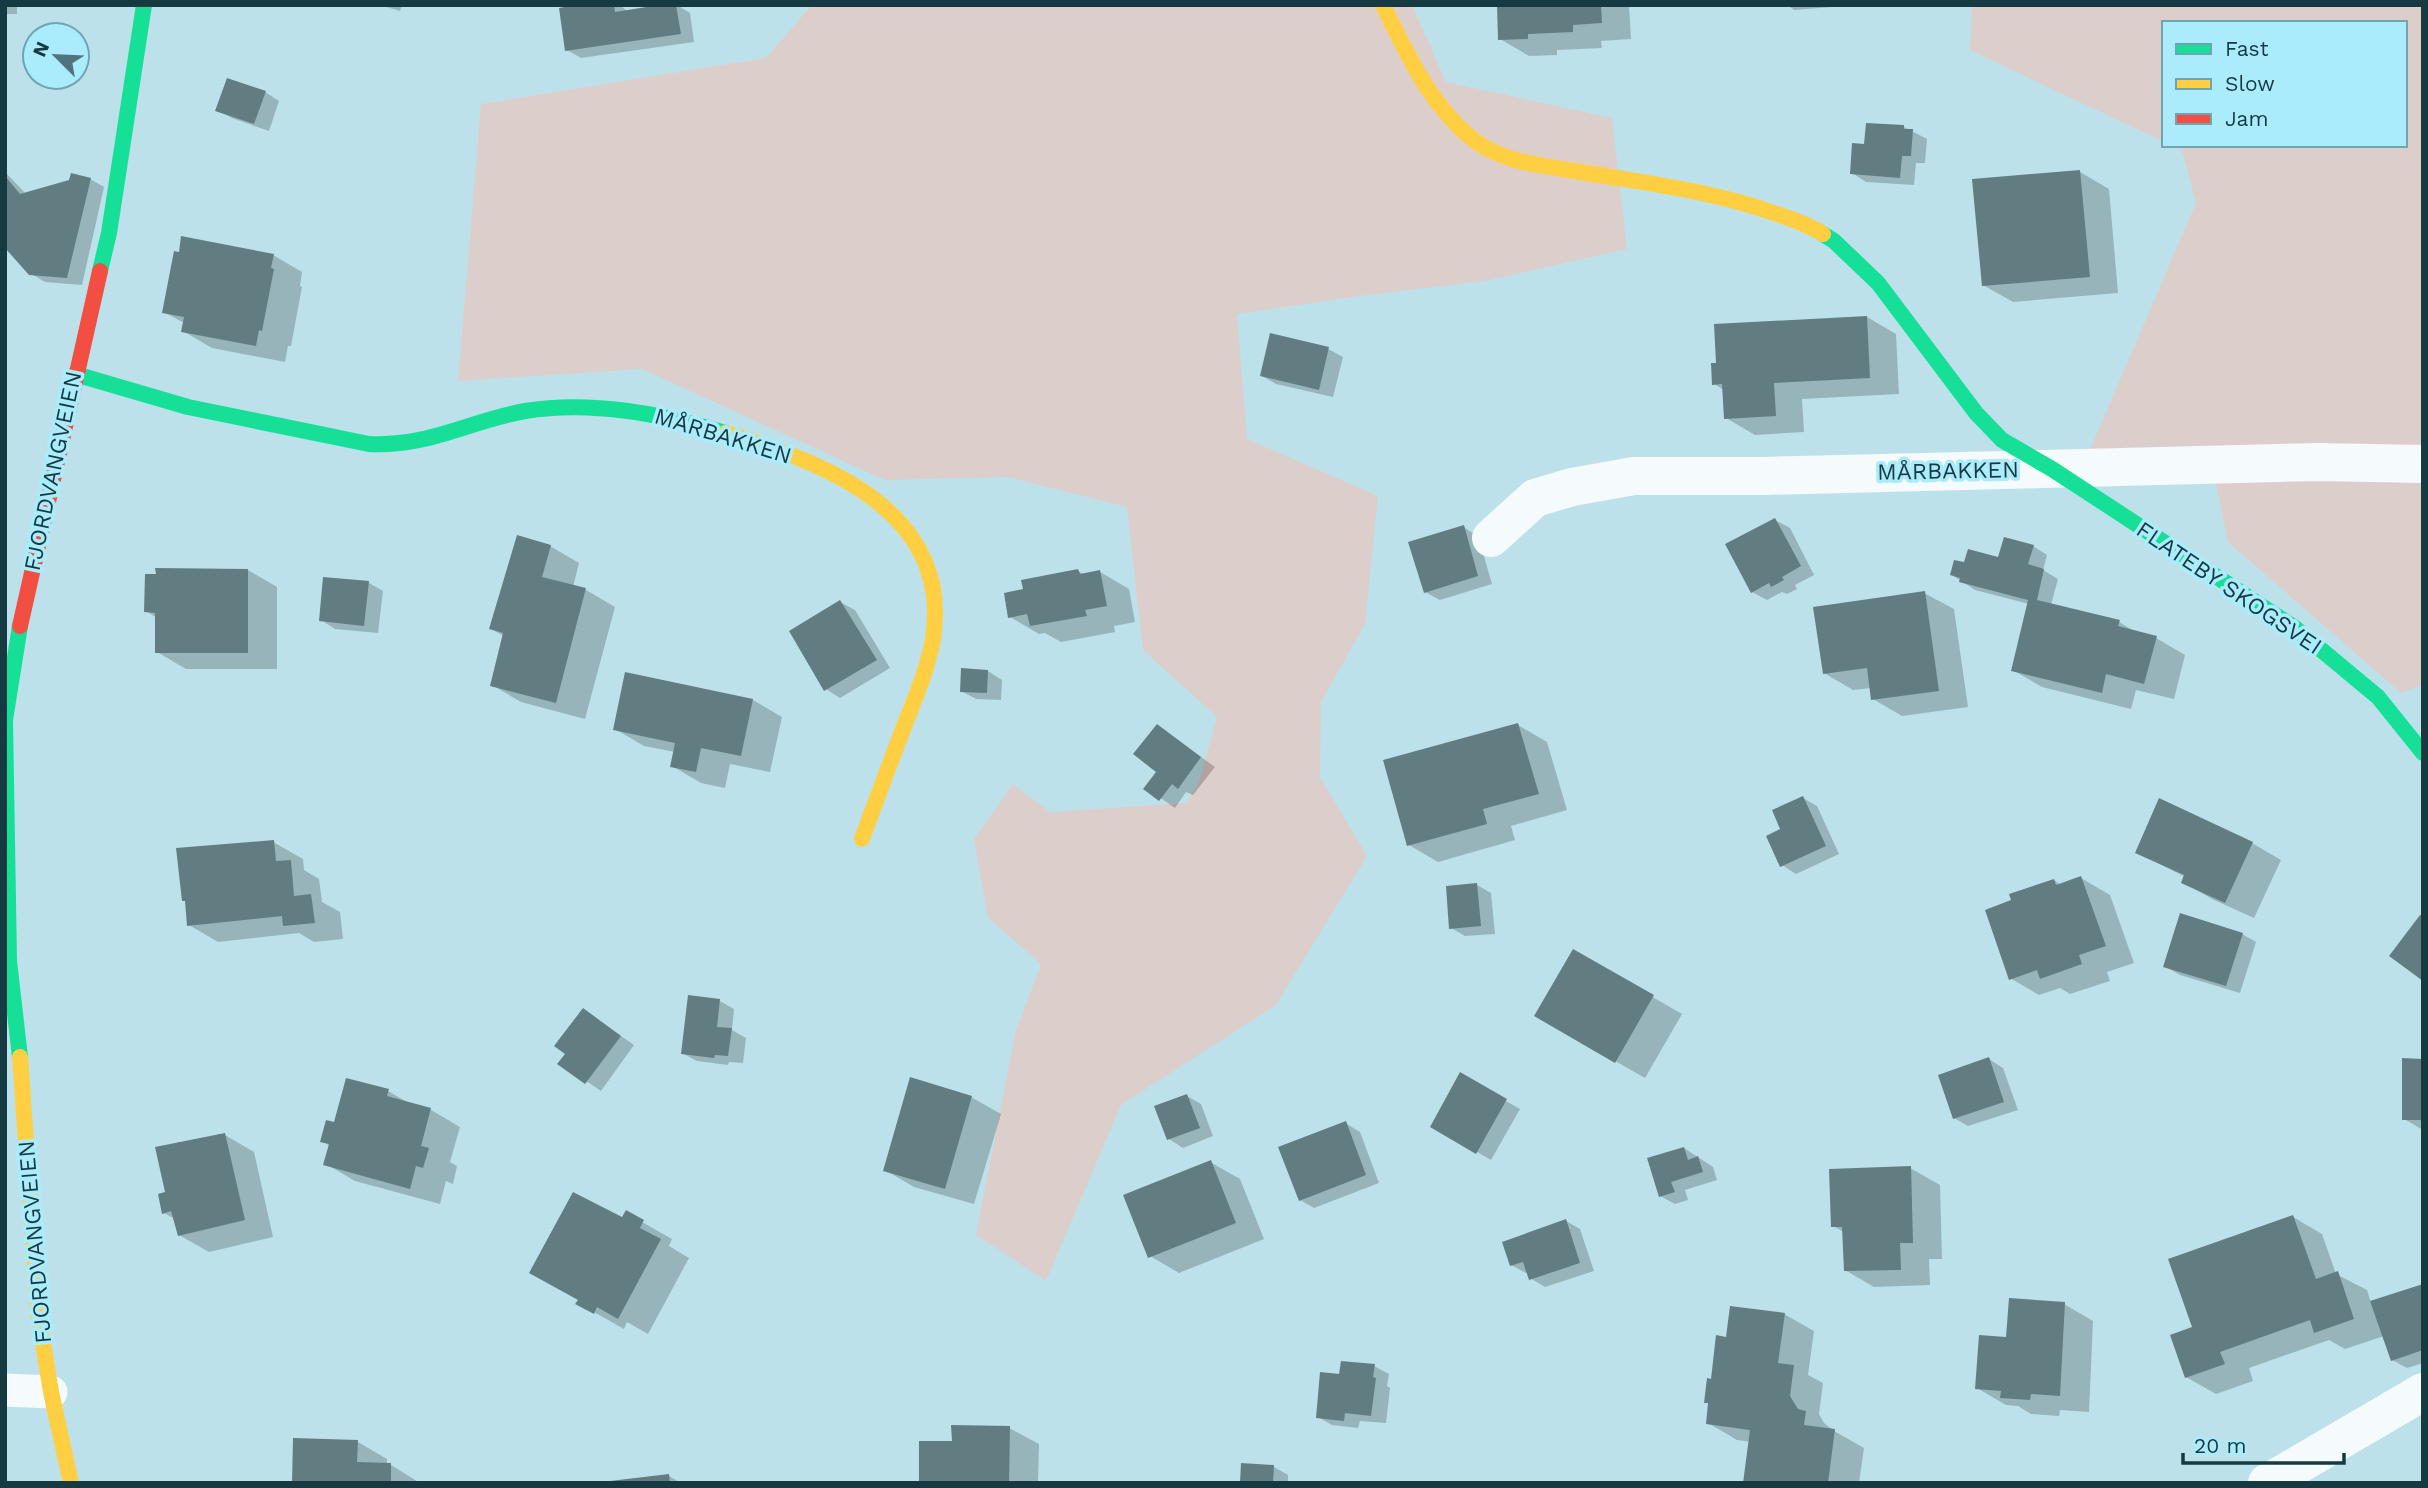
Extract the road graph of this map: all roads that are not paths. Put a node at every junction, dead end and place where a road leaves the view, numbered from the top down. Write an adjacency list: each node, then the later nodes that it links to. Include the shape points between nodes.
1 (144, 5): 3 (street, FJORDVANGVEIEN, via 109,233)
2 (1383, 5): 5 (street, FLATEBY SKOGSVEI, via 1438,102 1469,137 1499,155 1754,205 1834,241 1878,283 1976,413 2002,440)
3 (75, 374): 7 (street, FJORDVANGVEIEN, via 58,459); 9 (street, MÅRBAKKEN, via 188,407 369,444 428,439 540,409 585,407 643,413 755,443 854,486 899,518 912,536 925,560 935,610 931,657)
4 (2423, 464): 5 (street, MÅRBAKKEN)
5 (2052, 469): 6 (street, MÅRBAKKEN, via 1634,476 1535,498); 8 (street, FLATEBY SKOGSVEI, via 2295,628 2378,697)
6 (1491, 538)
7 (13, 607): 11 (street, FJORDVANGVEIEN, via 5,720 9,961 38,1312)
8 (2423, 753)
9 (862, 839)
10 (5, 1390): 11 (lane)
11 (51, 1392): 13 (street, FJORDVANGVEIEN)
12 (2423, 1392): 14 (street)
13 (71, 1483)
14 (2267, 1483)

